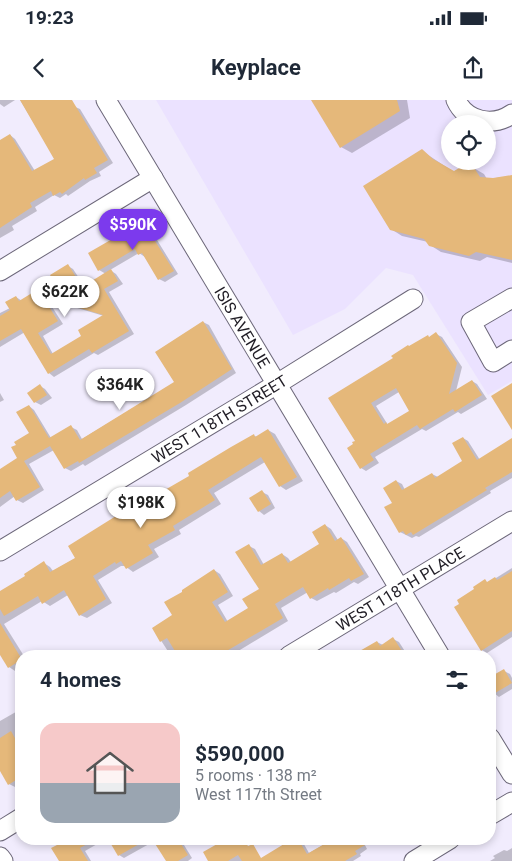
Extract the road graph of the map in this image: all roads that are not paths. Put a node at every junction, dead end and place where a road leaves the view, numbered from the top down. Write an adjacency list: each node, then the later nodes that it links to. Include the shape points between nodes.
1 (106, 100): 4 (street, ISIS AVENUE)
2 (456, 100): 3 (street, via 469,116 482,122 497,121)
3 (512, 114)
4 (153, 178): 5 (street); 9 (street, ISIS AVENUE)
5 (0, 271)
6 (512, 298): 8 (street, via 471,322 492,362)
7 (413, 299): 9 (street, WEST 118TH STREET)
8 (512, 350)
9 (277, 384): 11 (street, WEST 118TH STREET); 12 (street, ISIS AVENUE)
10 (512, 521): 12 (street, WEST 118TH PLACE)
11 (0, 550)
12 (400, 589): 13 (street, WEST 118TH PLACE); 14 (street, ISIS AVENUE)
13 (299, 650)
14 (436, 650)
15 (496, 748): 16 (street)
16 (512, 774)
17 (512, 802): 18 (street)
18 (496, 811)
19 (15, 822): 20 (street)
20 (0, 831)
21 (440, 845): 24 (street)
22 (0, 857): 23 (street)
23 (3, 861)
24 (414, 861)

